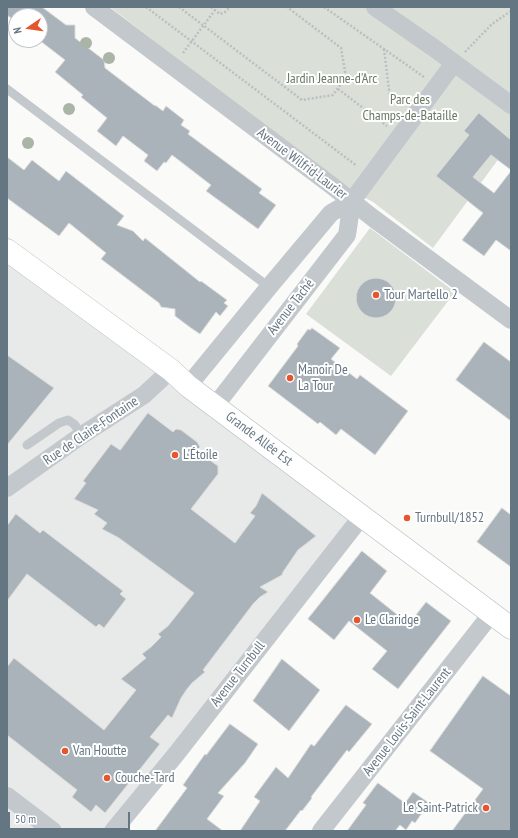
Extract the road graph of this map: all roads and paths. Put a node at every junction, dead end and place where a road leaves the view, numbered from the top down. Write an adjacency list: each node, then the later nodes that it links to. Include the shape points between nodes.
1 (94, 7): 22 (street, Avenue Wilfrid-Laurier)
2 (146, 7): 12 (path)
3 (179, 7): 11 (path)
4 (211, 7): 9 (path)
5 (230, 7): 9 (path, via 220,14)
6 (287, 7): 17 (path, via 341,48 346,76)
7 (324, 7): 13 (path)
8 (375, 7): 14 (street)
9 (216, 10): 11 (path)
10 (511, 11): 14 (path, via 492,24)
11 (204, 26): 12 (path); 17 (path, via 302,100 333,95)
12 (192, 42): 21 (path)
13 (384, 49): 15 (path); 19 (path)
14 (454, 63): 15 (street, Avenue Taché); 18 (street)
15 (436, 87): 21 (street, Avenue Taché)
16 (7, 89): 24 (lane)
17 (338, 89): 20 (path)
18 (509, 101)
19 (391, 106)
20 (380, 121)
21 (371, 176): 22 (street, Avenue Taché)
22 (352, 201): 24 (street, Avenue Taché, via 331,213); 25 (street, Avenue Wilfrid-Laurier); 28 (street, Avenue Taché, via 347,235)
23 (7, 250): 26 (main road, Grande Allée Est)
24 (269, 287): 27 (street, Avenue Taché)
25 (511, 320)
26 (171, 370): 27 (main road, Grande Allée Est); 29 (street, Rue de Claire-Fontaine, via 144,395)
27 (188, 386): 28 (main road, Grande Allée Est)
28 (215, 406): 32 (main road, Grande Allée Est)
29 (82, 435): 30 (lane, via 68,420 59,422); 31 (street, Rue de Claire-Fontaine)
30 (27, 445)
31 (7, 488)
32 (362, 516): 33 (main road, Grande Allée Est); 37 (street, Avenue Turnbull)
33 (492, 613): 34 (main road, Grande Allée Est); 38 (street, Avenue Louis-Saint-Laurent)
34 (511, 628)
35 (7, 796): 36 (street)
36 (53, 831)
37 (113, 831)
38 (321, 831)

